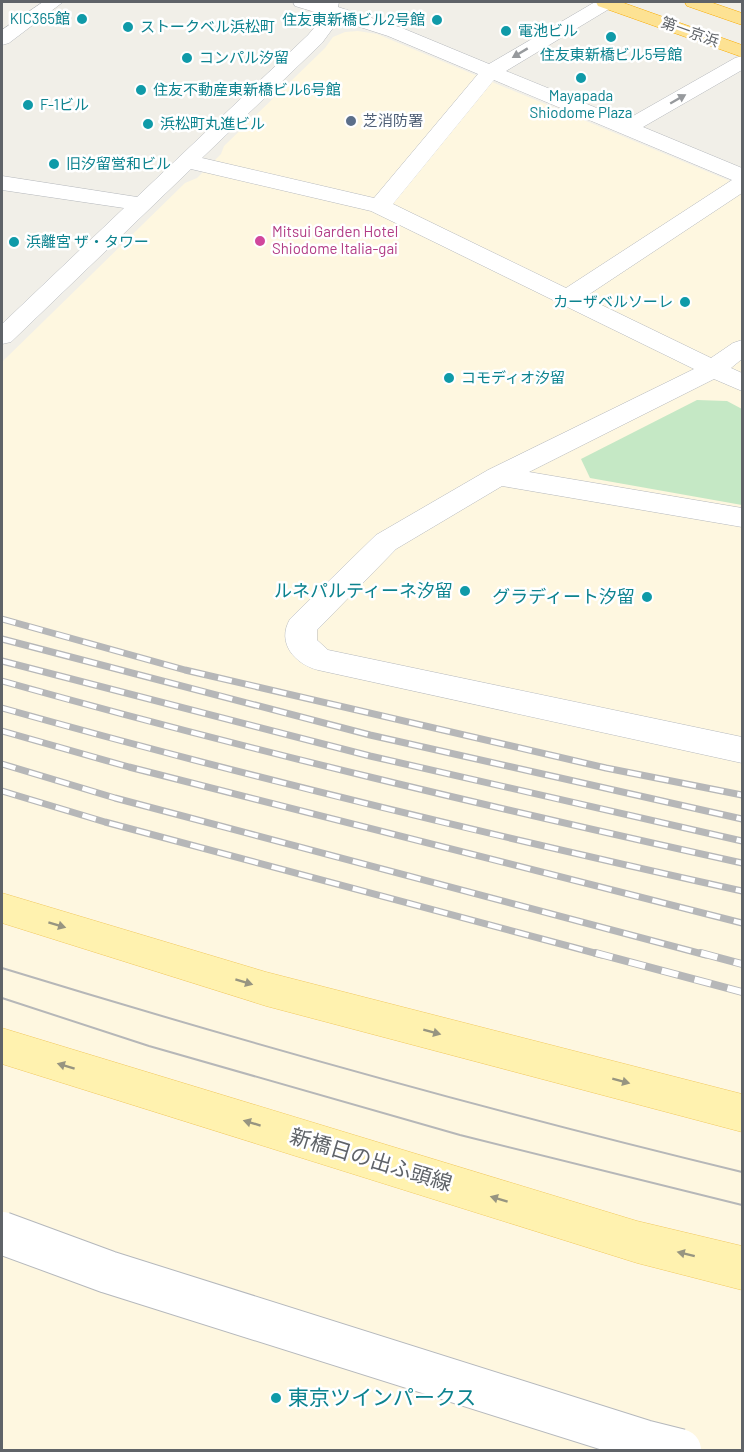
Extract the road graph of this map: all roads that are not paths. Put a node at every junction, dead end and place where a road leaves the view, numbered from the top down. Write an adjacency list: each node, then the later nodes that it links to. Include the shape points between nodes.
1 (54, 2): 7 (street)
2 (302, 2): 5 (street)
3 (606, 2): 8 (highway, 第一京浜); 10 (street, one-way to 10)
4 (694, 2): 6 (highway, 第一京浜)
5 (329, 5): 10 (street); 12 (street, via 323,28 315,39)
6 (742, 19)
7 (2, 39)
8 (742, 51)
9 (742, 62): 11 (street, one-way to 9)
10 (491, 71): 11 (street); 17 (street)
11 (627, 128): 13 (street)
12 (186, 161): 16 (street); 17 (street)
13 (742, 176)
14 (2, 183): 16 (street)
15 (742, 183): 18 (street)
16 (141, 204): 19 (street)
17 (379, 206): 18 (street)
18 (568, 297): 21 (street)
19 (2, 336)
20 (742, 348): 21 (street)
21 (714, 369): 22 (street); 23 (street)
22 (742, 383)
23 (498, 476): 24 (street); 25 (street, via 386,542 301,627 301,644 318,659)
24 (742, 518)
25 (742, 750)
26 (2, 908): 28 (main road, one-way to 28, via 266,989)
27 (2, 1046): 30 (main road, 新橋日の出ふ頭線, one-way to 27, via 637,1242)
28 (742, 1113)
29 (2, 1233): 31 (street, bridge, via 108,1272)
30 (742, 1268)
31 (680, 1450)

